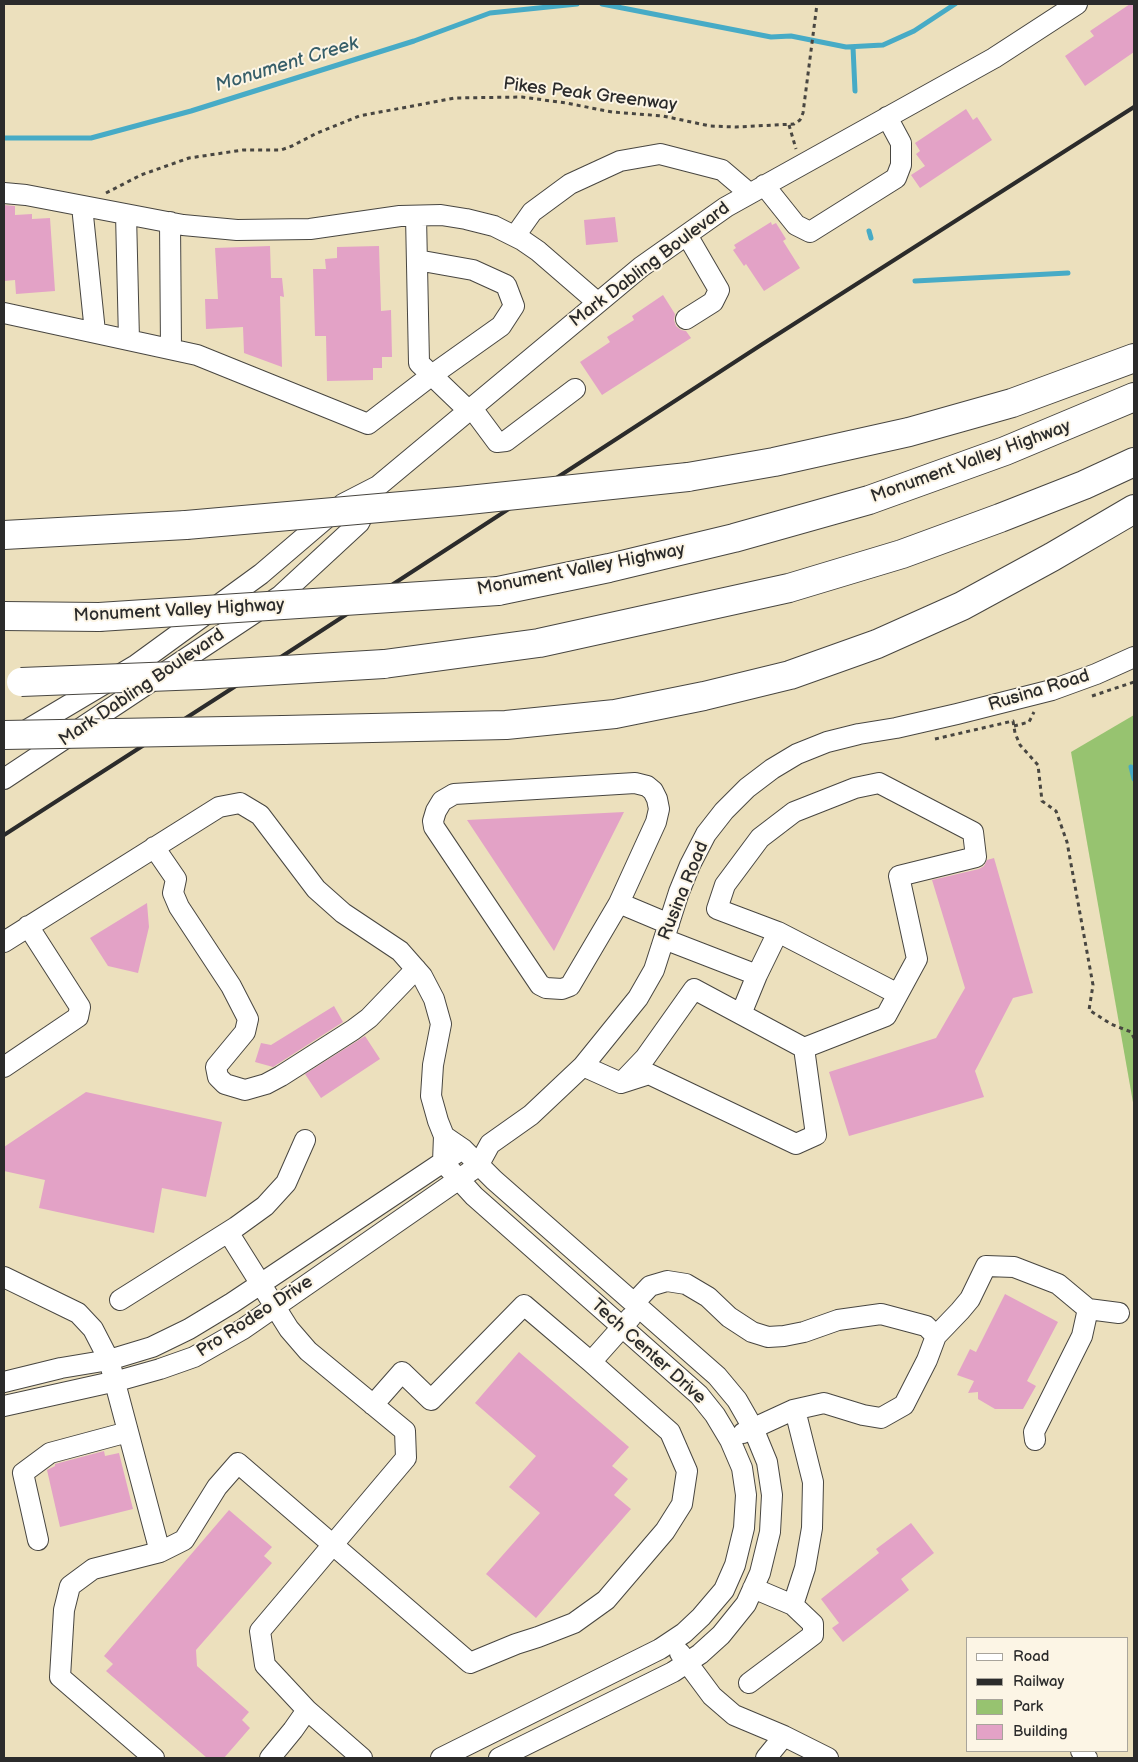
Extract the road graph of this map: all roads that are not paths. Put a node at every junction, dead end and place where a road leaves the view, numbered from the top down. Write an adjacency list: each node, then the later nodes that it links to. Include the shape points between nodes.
1 (1077, 4): 2 (street, Mark Dabling Boulevard, via 994,58)
2 (888, 117): 3 (street, Mark Dabling Boulevard); 3 (street, via 901,142 901,165 896,178 810,232 796,225)
3 (757, 189): 9 (street, Mark Dabling Boulevard); 10 (street, via 722,170 660,154 620,161 570,184 532,212)
4 (4, 193): 5 (street)
5 (82, 206): 6 (street); 15 (street)
6 (126, 214): 8 (street); 16 (street)
7 (416, 216): 8 (street, via 273,231); 10 (street, via 466,219 494,226); 11 (street)
8 (170, 222): 17 (street)
9 (687, 234): 12 (street, Mark Dabling Boulevard); 14 (street, via 719,290 713,302)
10 (515, 236): 12 (street, via 538,251)
11 (417, 260): 19 (street, via 419,363); 19 (street, via 473,270 506,285 514,306 501,326)
12 (597, 302): 22 (street, Mark Dabling Boulevard)
13 (4, 312): 15 (street)
14 (686, 319)
15 (96, 332): 16 (street)
16 (129, 340): 17 (street)
17 (171, 349): 19 (street, via 197,355 368,424)
18 (1134, 358): 26 (highway, bridge, via 1012,402 909,432 688,477 186,525)
19 (432, 375): 22 (street)
20 (575, 389): 22 (street, via 506,442 498,442)
21 (1134, 397): 27 (highway, Monument Valley Highway, bridge, via 1005,451 869,500 628,564 498,590 99,617)
22 (470, 409): 24 (street, Mark Dabling Boulevard)
23 (1134, 462): 29 (highway, bridge, via 1000,518 902,554 789,588 539,643 384,664 201,676)
24 (378, 486): 31 (street, Mark Dabling Boulevard, via 343,504 262,574 136,665); 32 (street, Mark Dabling Boulevard, via 359,523 280,596)
25 (1134, 509): 30 (highway, bridge, via 962,606 877,644 790,675 615,714 506,725)
26 (4, 535)
27 (4, 616)
28 (1134, 657): 36 (street, Rusina Road, via 1052,690 827,742 797,754 747,788 706,834 690,865)
29 (12, 682)
30 (4, 735)
31 (4, 744)
32 (4, 779)
33 (154, 847): 35 (street); 39 (street, via 218,807 240,802 260,815 316,889 343,913 400,950); 39 (street, via 176,879 173,893 179,907 231,986 248,1019 245,1032 216,1067 218,1077 225,1084 245,1090 281,1076 353,1030)
34 (619, 903): 34 (street, via 570,986 546,988 540,984 434,827 436,810 442,801 454,794 635,783 647,786 658,799 656,822); 36 (street)
35 (28, 926): 38 (street); 45 (street, via 80,1007 78,1017)
36 (667, 932): 40 (street); 44 (street, Rusina Road, via 654,970 638,998)
37 (778, 932): 40 (street); 41 (street); 41 (street, via 717,909 725,884 760,838 794,812 855,788 879,783 973,832 976,857 899,876 917,959)
38 (4, 942)
39 (416, 969): 47 (street, via 434,999 441,1024 431,1096)
40 (758, 975): 42 (street)
41 (898, 994): 43 (street, via 886,1016)
42 (741, 1014): 43 (street); 46 (street, via 694,989 646,1058)
43 (804, 1048): 46 (street, via 816,1135 796,1144 649,1074)
44 (583, 1066): 46 (street); 49 (street, Rusina Road, via 531,1115)
45 (4, 1067)
46 (621, 1083)
47 (444, 1136): 50 (street, Tech Center Drive); 51 (street)
48 (306, 1140): 54 (street, via 286,1184 265,1206)
49 (490, 1144): 50 (street, Rusina Road); 52 (street, Rusina Road)
50 (463, 1149): 51 (street, Pro Rodeo Drive); 52 (street, Tech Center Drive)
51 (443, 1162): 53 (street, Tech Center Drive); 56 (street, Pro Rodeo Drive)
52 (478, 1166): 53 (street, Pro Rodeo Drive); 59 (street, Tech Center Drive)
53 (459, 1180): 58 (street, Pro Rodeo Drive); 62 (street, Tech Center Drive)
54 (228, 1232): 56 (street); 57 (street)
55 (4, 1277): 64 (street, via 78,1314 93,1329)
56 (260, 1285): 58 (street); 64 (street, Pro Rodeo Drive, via 189,1329)
57 (120, 1300)
58 (275, 1306): 66 (street, Pro Rodeo Drive, via 194,1357); 68 (street, via 289,1329 308,1350)
59 (637, 1306): 62 (street); 63 (street, via 650,1286 667,1281 686,1284 708,1297 744,1327 768,1337 804,1332 838,1320 881,1314 926,1326); 71 (street, Tech Center Drive, via 717,1376 737,1400)
60 (1088, 1309): 61 (street); 63 (street, via 1058,1284 1014,1267 986,1266 970,1299); 74 (street, via 1082,1336 1034,1432)
61 (1119, 1313)
62 (622, 1327): 65 (street); 73 (street, Tech Center Drive, via 698,1395)
63 (936, 1336): 70 (street, via 904,1405 881,1418 824,1403)
64 (109, 1360): 66 (street); 67 (street, Pro Rodeo Drive)
65 (591, 1362): 68 (street, via 524,1305 431,1400 402,1372); 76 (street, via 670,1432 687,1471 682,1504 665,1531 606,1600 574,1623 470,1663)
66 (115, 1381): 69 (street, Pro Rodeo Drive); 72 (street)
67 (4, 1382)
68 (373, 1405): 76 (street, via 405,1431 406,1458)
69 (4, 1406)
70 (795, 1410): 71 (street); 79 (street, via 813,1482 812,1528 806,1568)
71 (753, 1428): 73 (street); 78 (street, Tech Center Drive, via 767,1462 772,1494 770,1532 760,1574)
72 (128, 1432): 75 (street, via 50,1453 23,1473); 77 (street)
73 (730, 1440): 80 (street, Tech Center Drive, via 742,1468 746,1495 744,1528 735,1565 724,1590)
74 (1035, 1440)
75 (38, 1540)
76 (333, 1545): 77 (street, via 238,1463 217,1487 184,1540); 83 (street, via 260,1631 265,1665)
77 (160, 1552): 85 (street, via 93,1570 70,1586 64,1610 60,1677)
78 (753, 1588): 79 (street); 81 (street, Tech Center Drive, via 746,1604 721,1635)
79 (793, 1605): 82 (street, via 813,1624 812,1635)
80 (673, 1641): 81 (street); 88 (street, Tech Center Drive)
81 (687, 1663): 84 (street, via 712,1696 734,1715); 89 (street, Tech Center Drive)
82 (749, 1683)
83 (307, 1710): 86 (street); 87 (street)
84 (784, 1736): 90 (street); 91 (street)
85 (154, 1758)
86 (270, 1758)
87 (362, 1758)
88 (441, 1758)
89 (499, 1758)
90 (766, 1758)
91 (828, 1758)

